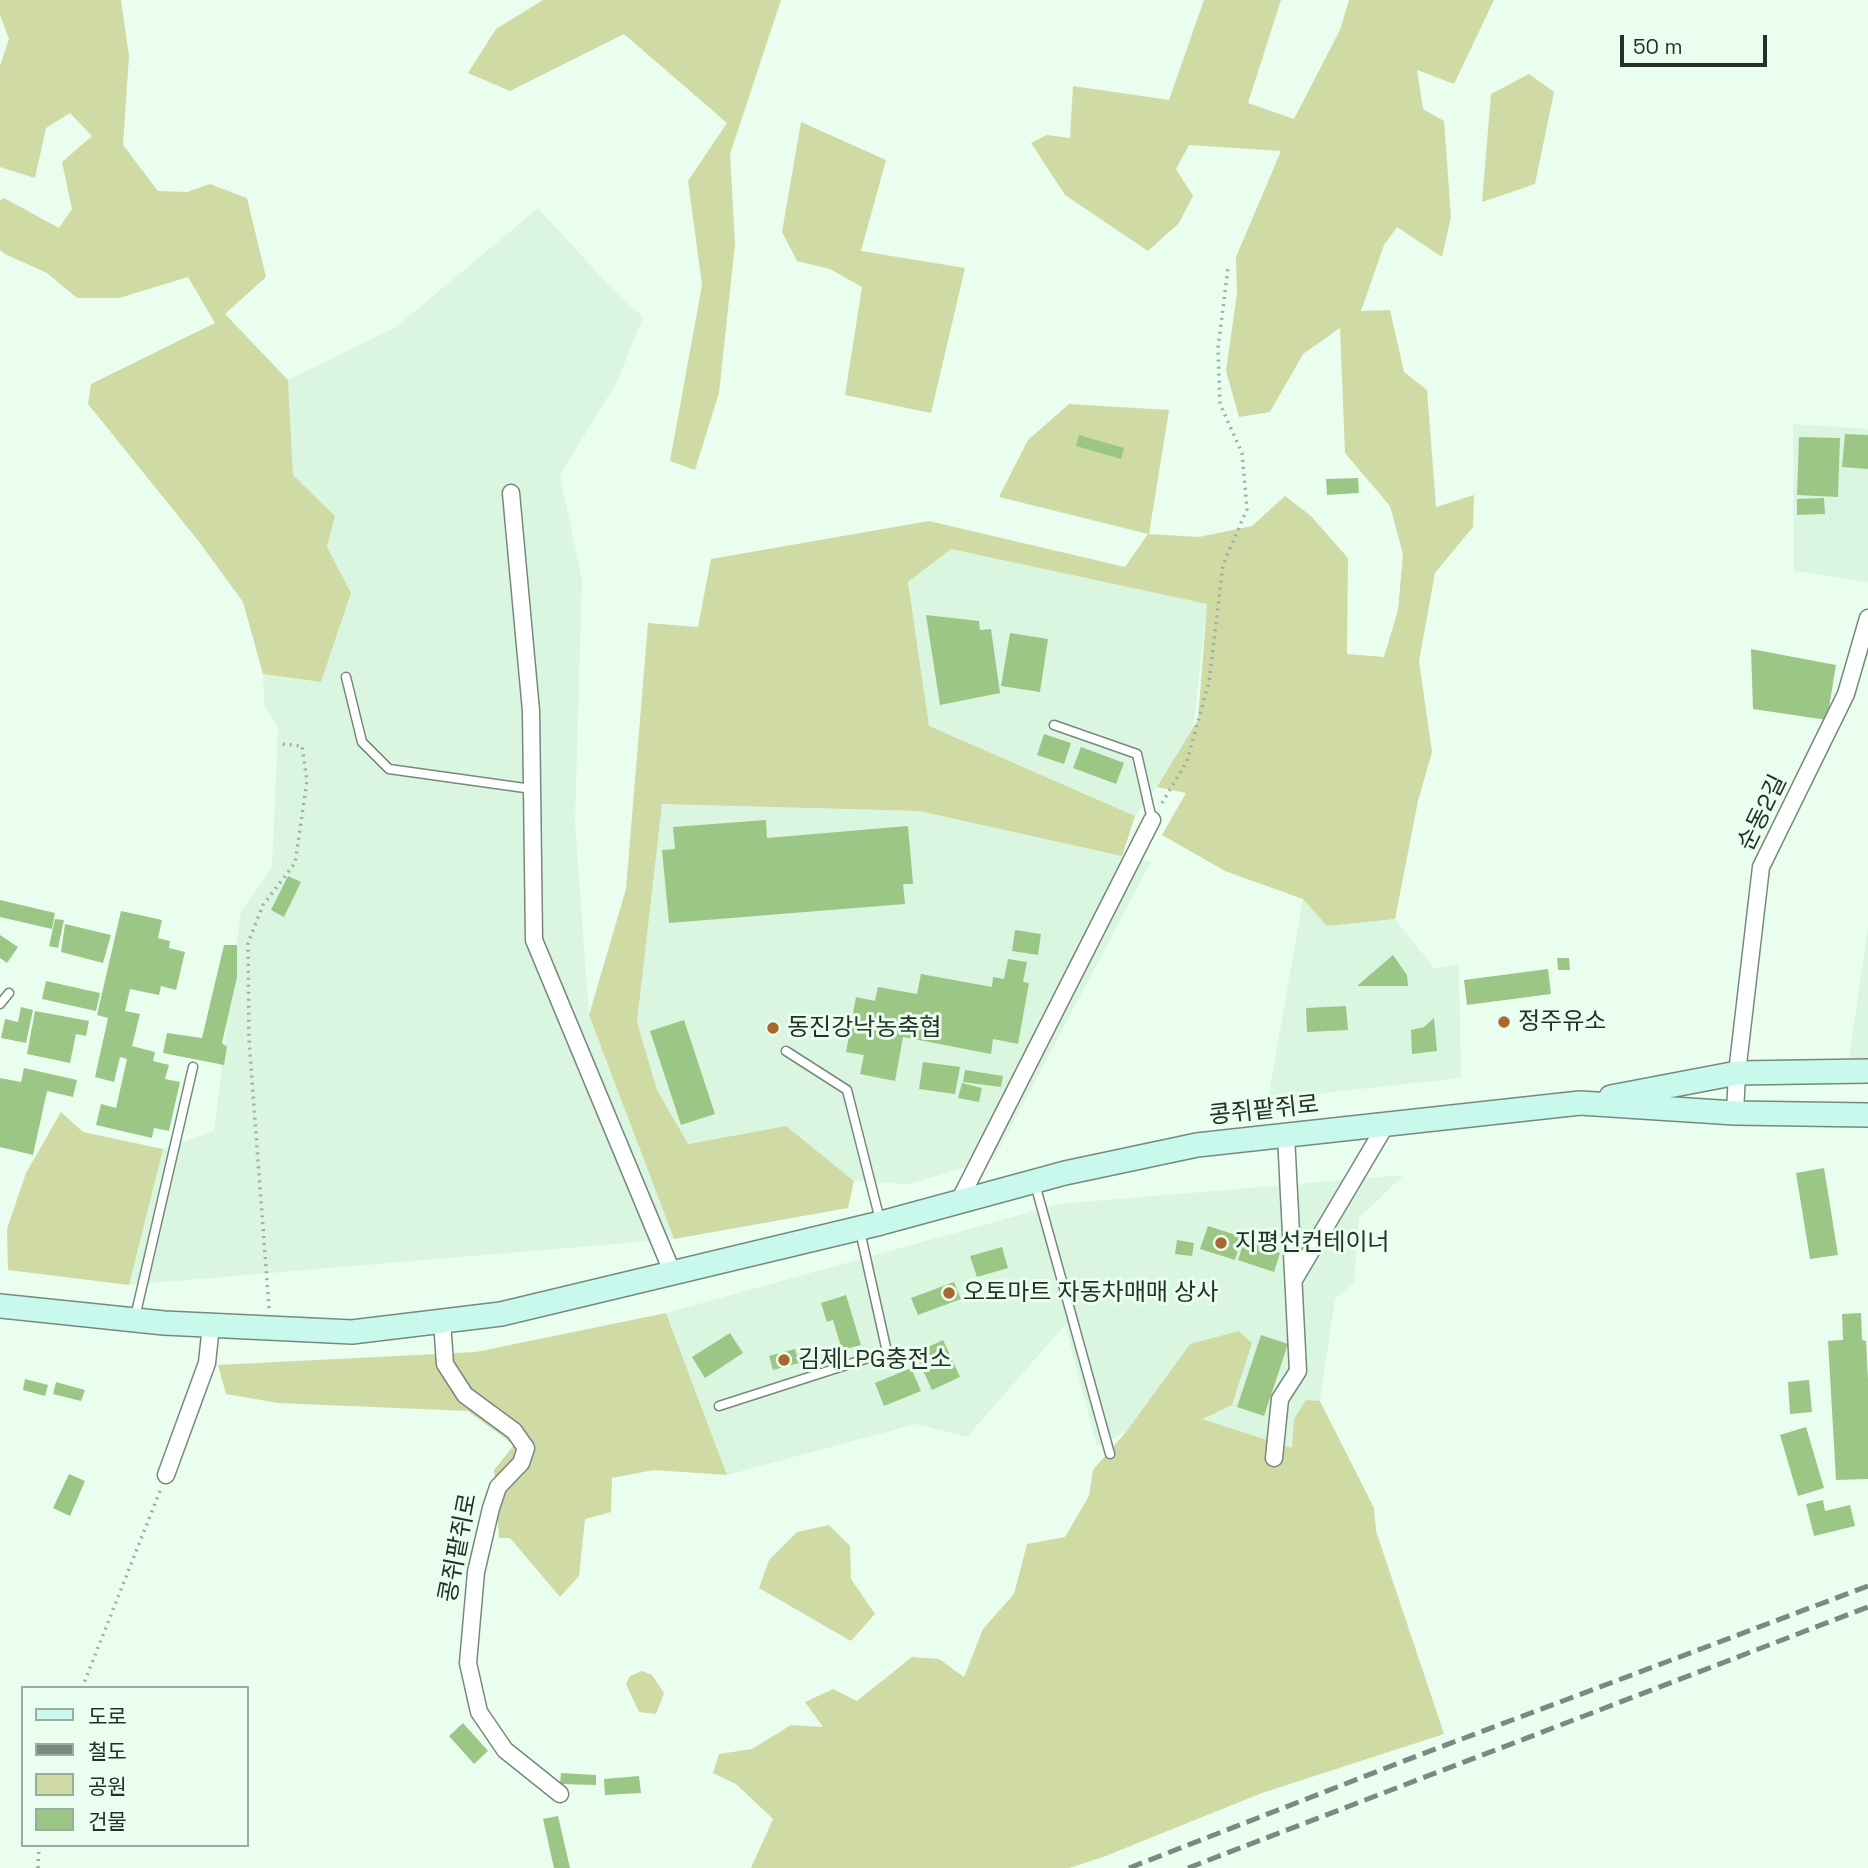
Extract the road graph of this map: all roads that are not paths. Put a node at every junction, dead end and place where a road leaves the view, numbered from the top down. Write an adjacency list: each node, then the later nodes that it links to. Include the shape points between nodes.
1 (511, 493): 5 (street, via 531,711)
2 (1867, 625): 12 (street, 순동2길, via 1846,694 1761,867)
3 (346, 677): 5 (lane, via 362,742 389,769)
4 (1054, 725): 6 (lane, via 1137,754)
5 (532, 789): 21 (street, via 534,940)
6 (1152, 820): 19 (street)
7 (9, 993): 8 (lane)
8 (0, 1004)
9 (786, 1051): 20 (lane, via 847,1090)
10 (193, 1067): 24 (lane)
11 (1868, 1071): 12 (main road, 콩쥐팥쥐로)
12 (1737, 1073): 13 (main road, 콩쥐팥쥐로); 14 (street, 순동2길)
13 (1580, 1103): 14 (main road, 콩쥐팥쥐로); 16 (main road, 콩쥐팥쥐로)
14 (1735, 1113): 15 (main road, 콩쥐팥쥐로)
15 (1868, 1115)
16 (1387, 1123): 17 (main road, 콩쥐팥쥐로); 22 (street)
17 (1286, 1135): 18 (main road, 콩쥐팥쥐로, via 1197,1145); 22 (street)
18 (1034, 1181): 19 (main road, 콩쥐팥쥐로); 28 (lane)
19 (959, 1201): 20 (main road, 콩쥐팥쥐로)
20 (870, 1226): 21 (main road, 콩쥐팥쥐로); 27 (lane, via 887,1352)
21 (673, 1274): 25 (main road, 콩쥐팥쥐로, via 502,1314)
22 (1293, 1280): 29 (street, via 1298,1371 1280,1399)
23 (0, 1306): 24 (main road, 콩쥐팥쥐로)
24 (135, 1320): 26 (main road, 콩쥐팥쥐로)
25 (442, 1321): 26 (main road, 콩쥐팥쥐로, via 352,1332); 31 (street, 콩쥐팥쥐로, via 444,1364 465,1395 514,1431 526,1448 521,1463 498,1487 476,1572 468,1663 479,1712 505,1750)
26 (211, 1325): 30 (street, via 207,1363)
27 (719, 1406)
28 (1110, 1454)
29 (1273, 1458)
30 (166, 1475)
31 (560, 1794)

